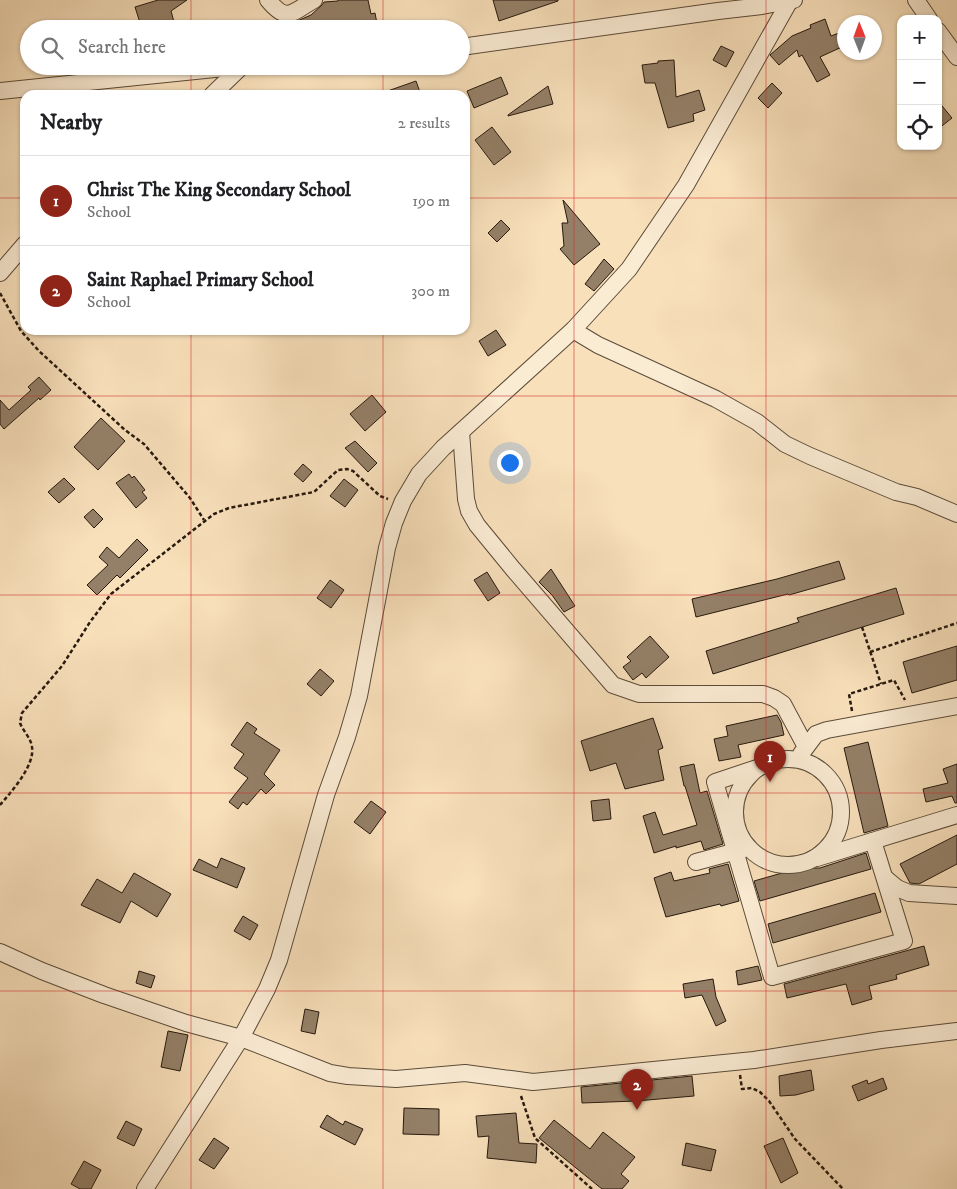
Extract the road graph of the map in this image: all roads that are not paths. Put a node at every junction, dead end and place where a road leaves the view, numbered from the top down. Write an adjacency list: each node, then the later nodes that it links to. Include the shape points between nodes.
1 (268, 0): 2 (street, via 281,14 287,14)
2 (314, 0)
3 (916, 0): 6 (street)
4 (792, 1): 5 (street); 16 (street, via 686,185 629,269)
5 (761, 3): 8 (street, via 680,18)
6 (926, 15)
7 (942, 36): 9 (street)
8 (470, 46)
9 (957, 57)
10 (156, 75): 13 (street)
11 (233, 75): 12 (street)
12 (217, 90)
13 (0, 91)
14 (20, 250): 15 (street)
15 (0, 273)
16 (573, 330): 17 (street); 18 (street, via 598,345 716,399 810,456)
17 (461, 432): 20 (street, via 469,512 512,570 613,685 639,694 763,694 774,698 783,704); 31 (street, via 419,474 394,523 350,729 326,795 279,960)
18 (957, 514)
19 (957, 706): 20 (street, via 822,732 816,734)
20 (802, 754): 21 (street); 25 (street, via 827,775 835,787 842,815 832,842)
21 (760, 767): 24 (street, via 740,788 736,802 738,830 745,843); 24 (street, via 715,782)
22 (957, 815): 23 (street)
23 (873, 841): 25 (street); 27 (street)
24 (742, 850): 25 (street, via 781,864); 26 (street); 27 (street, via 772,977 904,941)
25 (810, 860)
26 (696, 862)
27 (885, 878): 28 (street, via 909,893)
28 (957, 896)
29 (0, 952): 31 (street, via 104,995)
30 (957, 1031): 31 (street, via 739,1061 548,1081 516,1081 478,1074 396,1079 330,1073)
31 (241, 1038): 32 (street)
32 (145, 1189)

